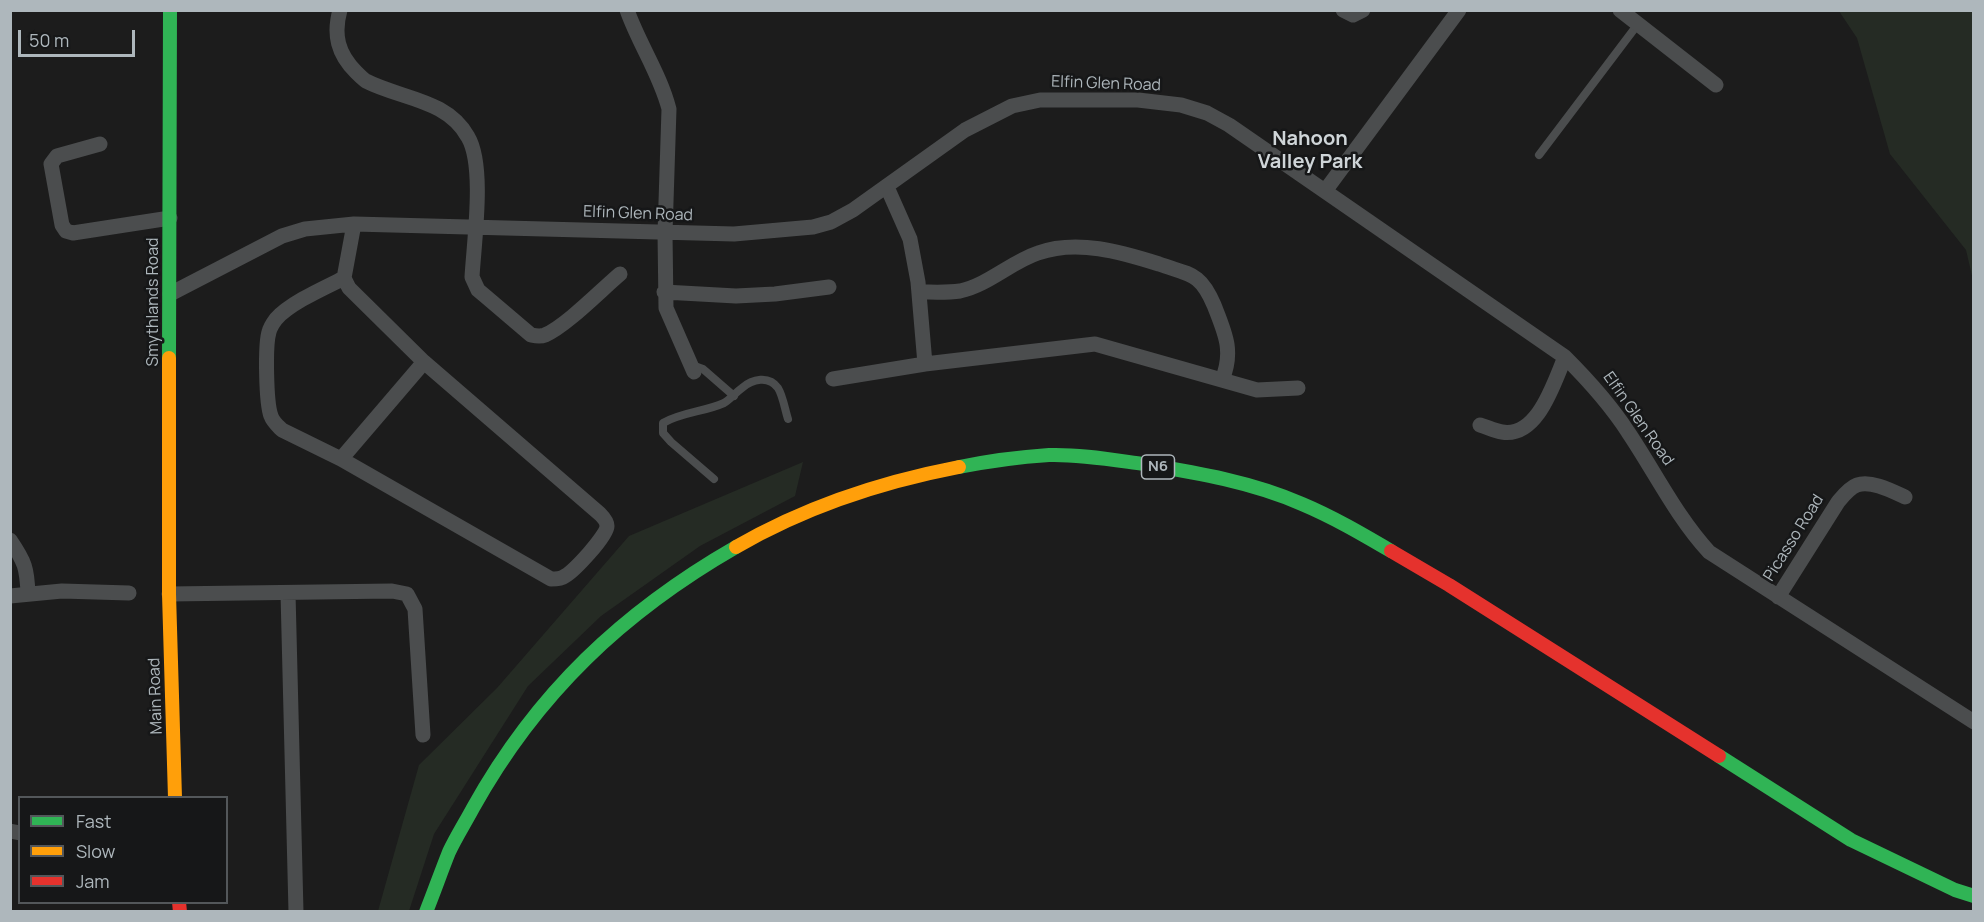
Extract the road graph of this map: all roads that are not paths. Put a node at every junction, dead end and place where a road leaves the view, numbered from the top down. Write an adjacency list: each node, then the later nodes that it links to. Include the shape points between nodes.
1 (170, 10): 14 (main road, Smythlands Road)
2 (340, 10): 16 (street, via 336,25 338,44 348,64 365,81 448,113 470,139 477,178)
3 (627, 10): 17 (street, via 669,109)
4 (1343, 10): 5 (street, via 1353,15)
5 (1363, 10)
6 (1459, 10): 13 (street)
7 (1620, 10): 8 (street)
8 (1638, 24): 9 (street); 11 (lane)
9 (1716, 85)
10 (100, 144): 14 (street, via 57,156 51,164 66,231)
11 (1539, 155)
12 (887, 187): 13 (street, Elfin Glen Road, via 965,130 1012,106 1040,100 1138,100 1182,105 1207,113); 17 (street, Elfin Glen Road, via 831,222 813,227 734,234); 22 (street, via 910,239)
13 (1326, 191): 24 (street, Elfin Glen Road)
14 (170, 218): 23 (main road, Smythlands Road)
15 (354, 224): 16 (street, Elfin Glen Road); 19 (street); 23 (street, Elfin Glen Road, via 305,229 282,236)
16 (475, 227): 17 (street, Elfin Glen Road); 18 (street, via 475,284 531,335 546,335 560,326)
17 (665, 233): 21 (street)
18 (620, 274)
19 (344, 278): 25 (street, via 359,300); 34 (street, via 283,312 274,321 268,343 271,417 282,430)
20 (829, 287): 21 (street, via 736,296)
21 (664, 292): 27 (street, via 666,308)
22 (919, 292): 26 (street); 29 (street, via 960,291 1038,252 1061,248 1112,250 1138,257 1193,276 1204,284 1228,348)
23 (170, 294): 41 (main road, Smythlands Road)
24 (1565, 357): 33 (street, via 1534,419 1512,432); 43 (street, Elfin Glen Road, via 1627,430 1709,552)
25 (424, 362): 34 (street); 34 (street, via 600,514 607,525 597,545 566,576 551,579)
26 (926, 364): 28 (street); 29 (street, via 1095,344)
27 (692, 368): 31 (lane, via 702,369)
28 (833, 379)
29 (1222, 380): 30 (street, via 1257,390)
30 (1298, 388)
31 (734, 396): 32 (lane, via 755,380 766,380 778,388); 35 (lane, via 723,404 674,416 663,423 663,433 671,442)
32 (788, 419)
33 (1480, 425)
34 (341, 459)
35 (714, 479)
36 (1905, 497): 43 (street, Picasso Road, via 1865,484 1849,490)
37 (10, 540): 40 (street, via 24,559)
38 (129, 592): 40 (street)
39 (288, 593): 41 (street); 45 (street, via 407,594 415,609); 48 (street)
40 (28, 594): 42 (street)
41 (169, 594): 46 (main road, Main Road)
42 (10, 596)
43 (1778, 597): 44 (street, Elfin Glen Road)
44 (1974, 722)
45 (423, 735)
46 (175, 796)
47 (1974, 896): 49 (main road, N6, via 1851,840 1449,585 1303,504 1254,486 1200,473 1051,455 988,461 867,489 766,530 665,593 614,631 578,665 509,749 450,850)
48 (296, 912)
49 (426, 912)

